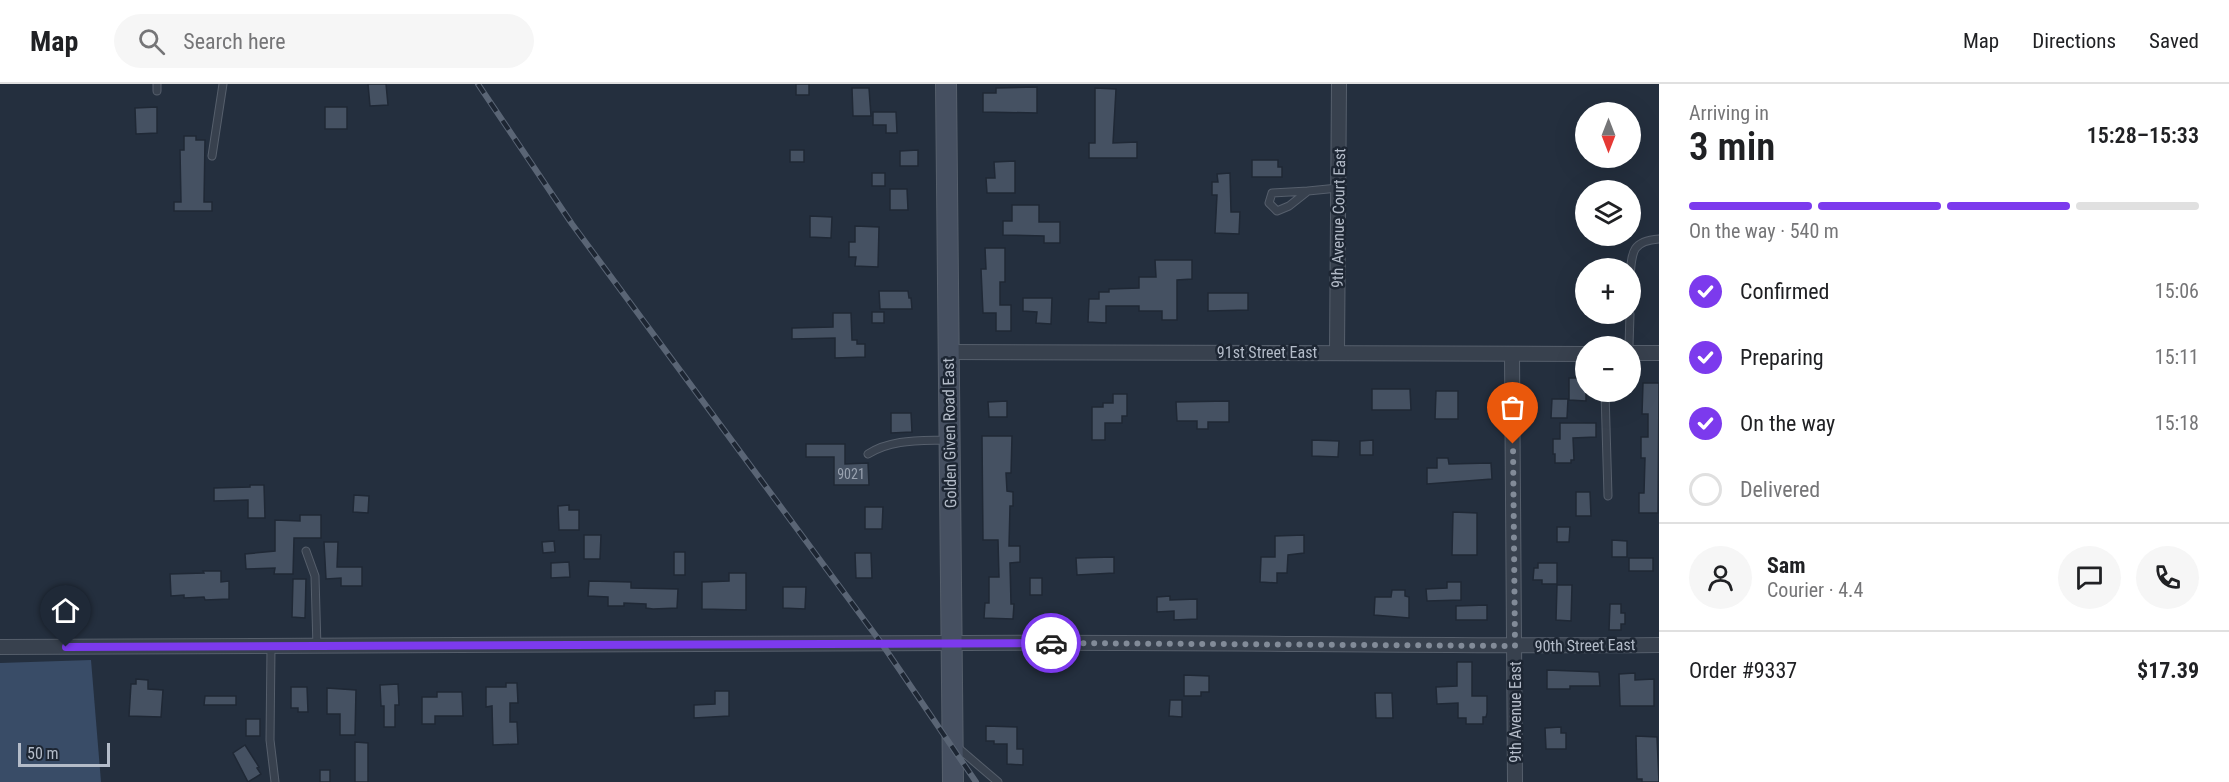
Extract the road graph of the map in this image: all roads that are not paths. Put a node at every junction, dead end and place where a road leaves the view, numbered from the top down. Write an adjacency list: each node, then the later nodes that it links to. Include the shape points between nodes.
1 (223, 84): 4 (lane)
2 (946, 84): 9 (street, Golden Given Road East)
3 (1339, 84): 5 (street, 9th Avenue Court East)
4 (212, 156)
5 (1338, 188): 6 (lane); 10 (street, 9th Avenue Court East)
6 (1308, 191): 6 (lane, via 1283,210 1277,211 1269,203 1272,193)
7 (1659, 239): 8 (lane, via 1640,242)
8 (1632, 258)
9 (948, 352): 10 (street, 91st Street East); 16 (street, Golden Given Road East)
10 (1337, 352): 14 (street, 91st Street East)
11 (1641, 353): 12 (street)
12 (1659, 353)
13 (1575, 354): 14 (street, 91st Street East)
14 (1512, 355): 22 (street, 9th Avenue East)
15 (1605, 402): 18 (lane)
16 (950, 440): 17 (lane, via 894,442); 20 (street, Golden Given Road East)
17 (868, 454)
18 (1608, 496)
19 (306, 551): 25 (lane, via 315,576)
20 (952, 643): 22 (street, 90th Street East); 25 (street, 90th Street East); 26 (street, Golden Given Road East)
21 (1659, 645): 22 (street, 90th Street East)
22 (1515, 646): 30 (street, 9th Avenue East)
23 (0, 647): 24 (street, 90th Street East)
24 (271, 648): 25 (street, 90th Street East); 27 (lane, via 270,740)
25 (318, 648)
26 (953, 743): 28 (street, Golden Given Road East); 29 (lane)
27 (275, 782)
28 (953, 782)
29 (998, 782)
30 (1515, 782)

